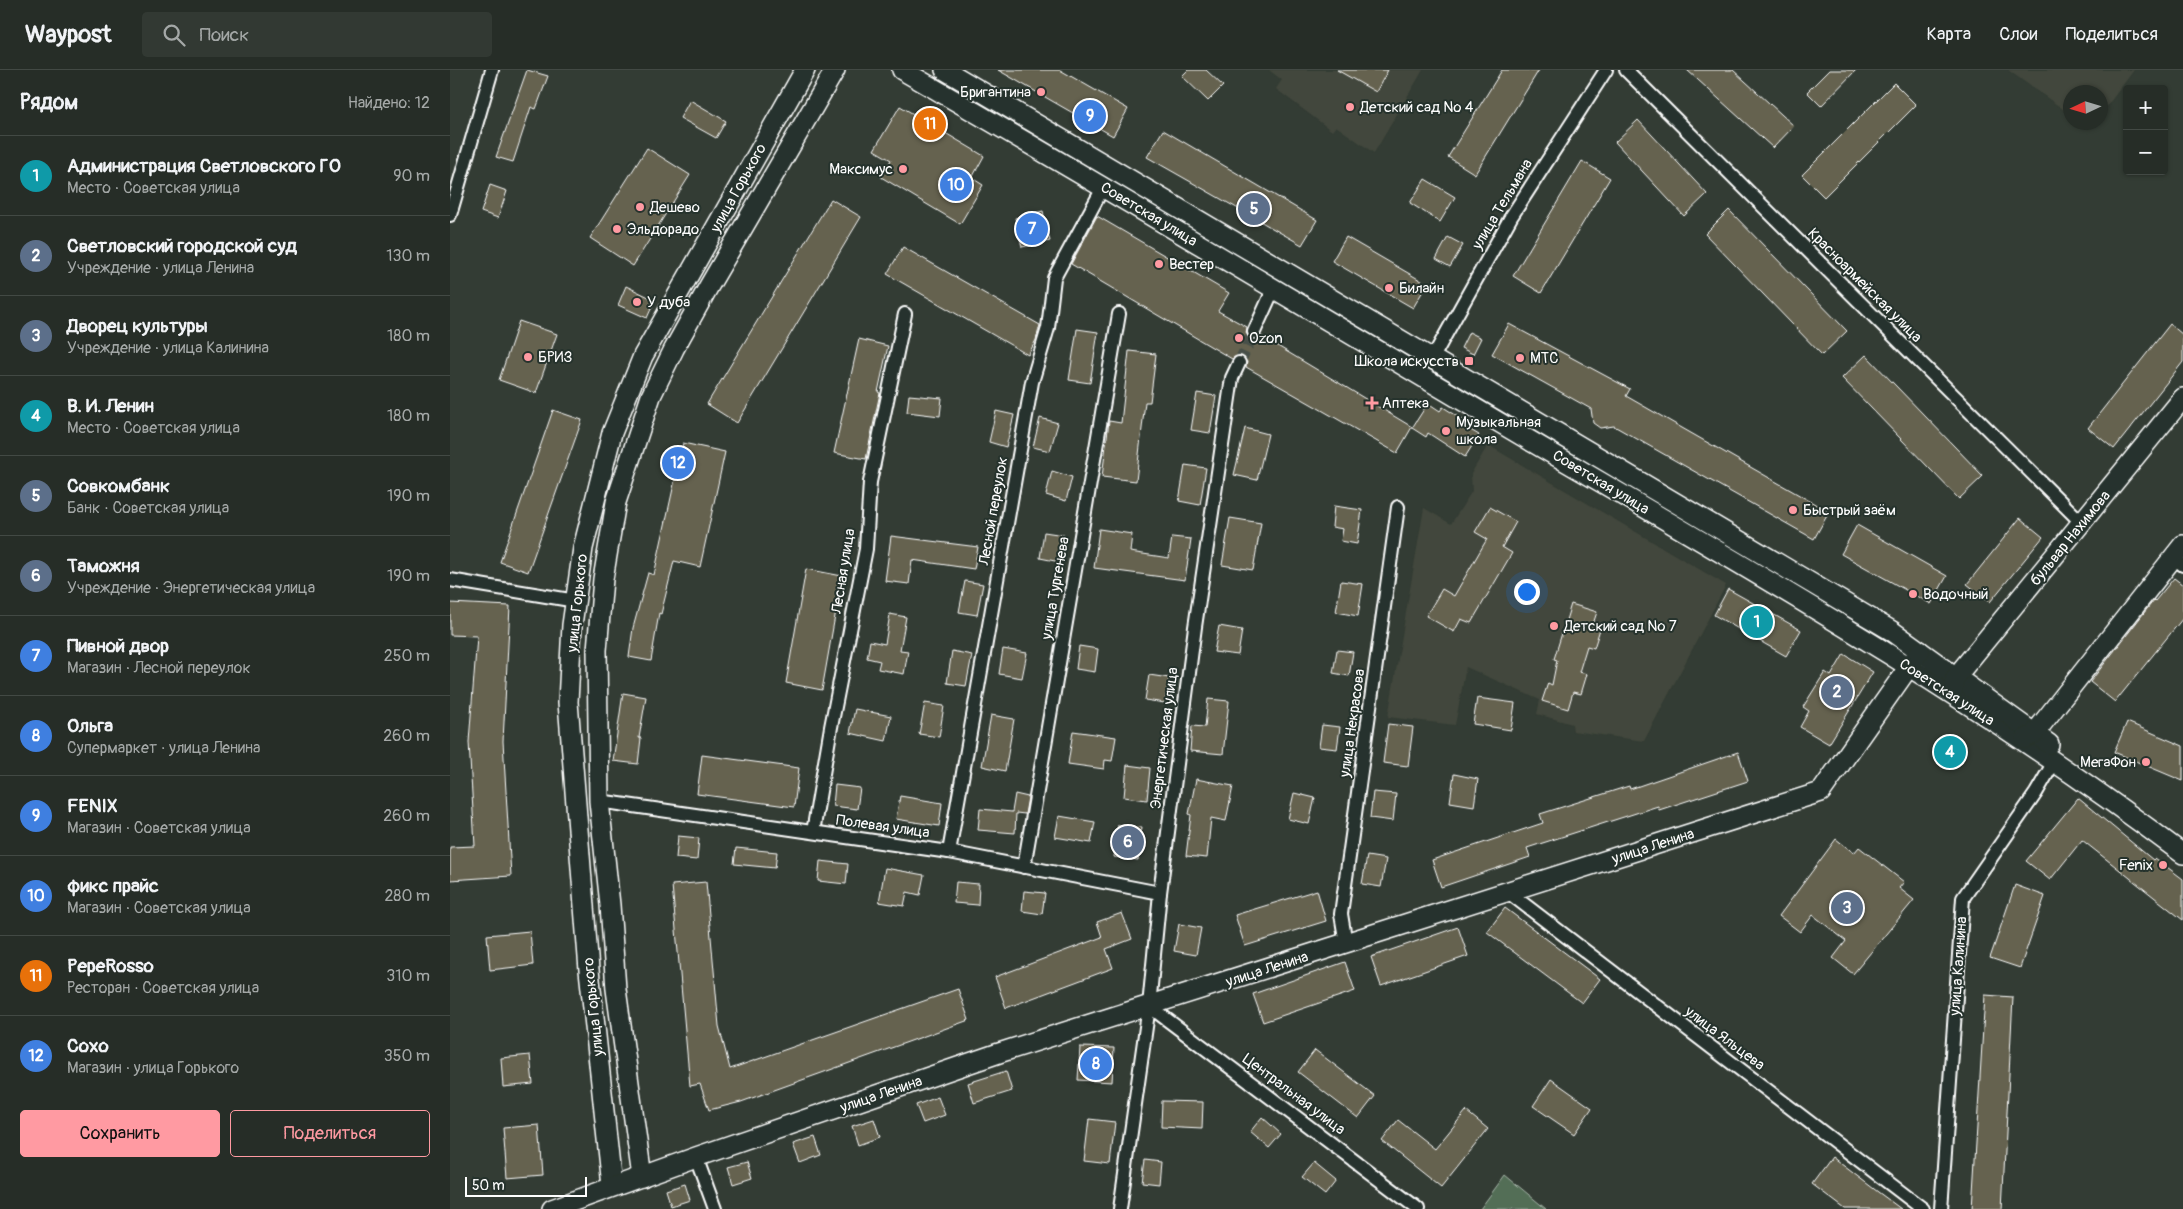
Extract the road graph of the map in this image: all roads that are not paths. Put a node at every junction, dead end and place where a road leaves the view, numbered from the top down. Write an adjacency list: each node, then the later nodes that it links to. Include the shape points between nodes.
1 (492, 70): 9 (street)
2 (805, 70): 11 (street, улица Горького)
3 (835, 70): 14 (street, улица Горького)
4 (902, 70): 8 (street, Советская улица)
5 (945, 70): 16 (street, Советская улица)
6 (1606, 70): 16 (street, улица Тельмана, via 1511,217)
7 (1626, 70): 20 (street, Красноармейская улица)
8 (1104, 186): 10 (street, Советская улица); 34 (street, Лесной переулок, via 1054,278 1048,328 1032,382)
9 (450, 215)
10 (1273, 290): 15 (street); 26 (street, Советская улица)
11 (671, 305): 14 (street); 23 (street, улица Горького, via 643,356 612,433 582,548)
12 (905, 314): 32 (street, Лесная улица, via 870,482 866,549)
13 (1119, 314): 36 (street, улица Тургенева)
14 (692, 317): 24 (street, улица Горького, via 651,396 616,502)
15 (1254, 332)
16 (1432, 359): 25 (street, Советская улица, via 1884,626)
17 (1239, 363): 38 (street, Энергетическая улица, via 1232,378)
18 (2183, 398): 20 (street, бульвар Нахимова)
19 (1398, 507): 39 (street, улица Некрасова, via 1341,914)
20 (2082, 523): 27 (street, бульвар Нахимова)
21 (2180, 556): 28 (street)
22 (450, 580): 23 (street)
23 (576, 601): 24 (street); 30 (street, улица Горького, via 568,702)
24 (600, 605): 31 (street, улица Горького, via 596,650)
25 (1920, 651): 26 (street, улица Ленина); 27 (street, Советская улица)
26 (1908, 667): 27 (street, Советская улица); 37 (street, улица Ленина, via 1821,792)
27 (1954, 687): 28 (street, Советская улица)
28 (2028, 737): 29 (street, Советская улица)
29 (2057, 757): 33 (street, Советская улица); 35 (street, Советская улица); 50 (street, улица Калинина, via 1963,898)
30 (574, 799): 31 (street); 43 (street, улица Горького)
31 (598, 801): 32 (street, Полевая улица); 42 (street, улица Горького, via 616,988)
32 (813, 832): 34 (street, Полевая улица)
33 (2183, 842)
34 (949, 852): 36 (street, Полевая улица)
35 (2183, 854)
36 (1024, 867): 38 (street, Полевая улица)
37 (1508, 892): 39 (street, улица Ленина); 49 (street, улица Яльцева)
38 (1160, 893): 40 (street, Энергетическая улица)
39 (1346, 944): 40 (street, улица Ленина)
40 (1149, 1006): 41 (street, улица Ленина, via 999,1053); 47 (street, Энергетическая улица); 48 (street, Центральная улица)
41 (696, 1157): 42 (street, улица Ленина); 46 (street)
42 (642, 1177): 43 (street, улица Ленина)
43 (603, 1190): 44 (street, улица Ленина); 45 (street, via 583,1203)
44 (552, 1209)
45 (582, 1209)
46 (715, 1209)
47 (1120, 1209)
48 (1418, 1209)
49 (1923, 1209)
50 (1941, 1209)

